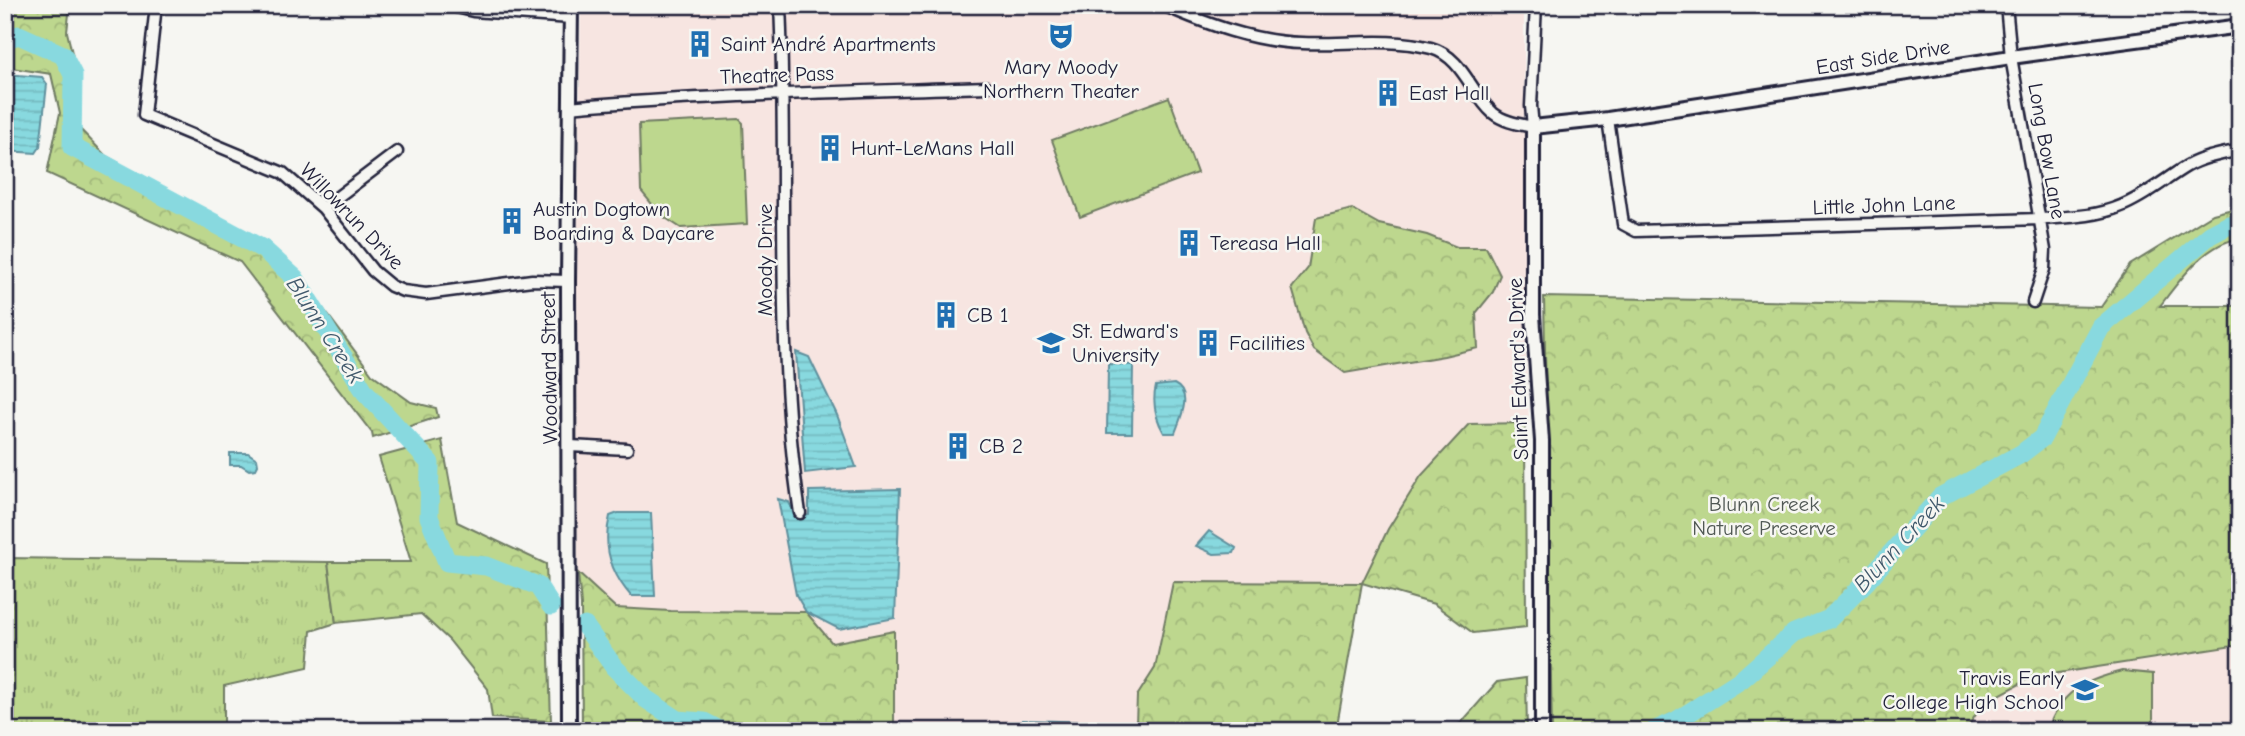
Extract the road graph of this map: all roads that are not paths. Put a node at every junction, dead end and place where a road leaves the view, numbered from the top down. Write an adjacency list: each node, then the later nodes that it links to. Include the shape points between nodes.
1 (156, 5): 17 (street, Willowrun Drive, via 145,115 283,173)
2 (448, 5): 7 (street, via 473,11)
3 (780, 5): 11 (street, Moody Drive)
4 (1163, 5): 14 (street, via 1217,28 1299,43 1378,42 1433,49 1462,71 1494,114)
5 (1536, 5): 14 (street, Saint Edward's Drive)
6 (2006, 5): 9 (street, Long Bow Lane)
7 (571, 12): 12 (street, Woodward Street)
8 (2240, 26): 9 (street, East Side Drive)
9 (2011, 57): 13 (street, East Side Drive); 18 (street, Long Bow Lane)
10 (987, 87): 11 (street, Theatre Pass)
11 (784, 94): 12 (street, Theatre Pass); 23 (street, Moody Drive, via 787,414)
12 (569, 107): 19 (street, Woodward Street)
13 (1608, 118): 14 (street, East Side Drive); 18 (street, Little John Lane, via 1623,224 1636,232)
14 (1533, 127): 25 (street, Saint Edward's Drive, via 1533,315 1542,441)
15 (2240, 150): 18 (street, Little John Lane, via 2189,166 2150,192 2094,215)
16 (397, 152): 17 (street)
17 (323, 208): 19 (street, Willowrun Drive, via 373,271 403,291 426,294 532,280)
18 (2040, 219): 20 (street, Long Bow Lane, via 2044,269)
19 (568, 281): 21 (street, Woodward Street)
20 (2033, 302)
21 (569, 446): 22 (street); 24 (street, Woodward Street)
22 (627, 449)
23 (800, 513)
24 (569, 731)
25 (1542, 731)

